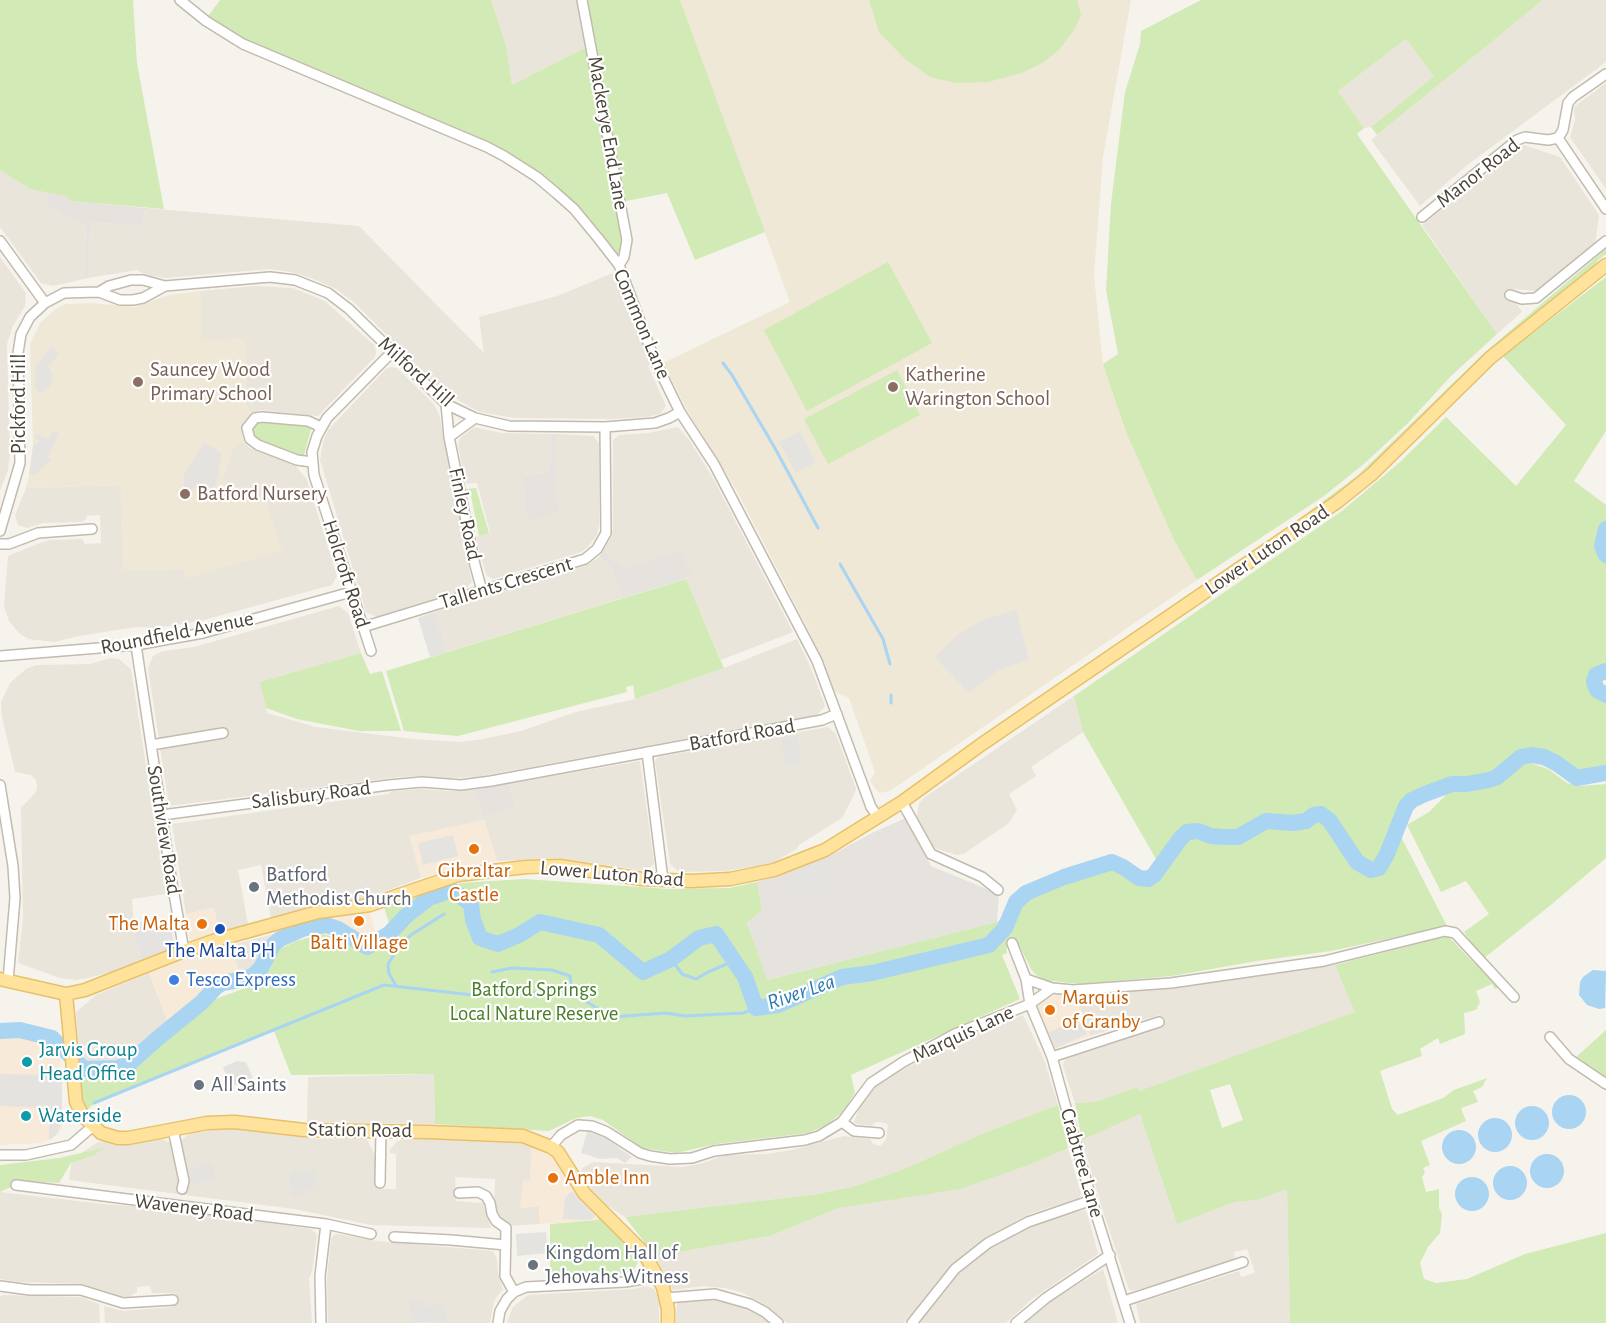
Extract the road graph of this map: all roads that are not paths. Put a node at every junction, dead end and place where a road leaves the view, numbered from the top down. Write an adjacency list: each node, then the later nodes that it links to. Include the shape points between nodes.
1 (180, 0): 9 (street, Common Lane, via 243,44 504,156 537,177 574,209)
2 (582, 0): 9 (street, Mackerye End Lane, via 627,240)
3 (1606, 74): 4 (street, via 1568,103)
4 (1558, 138): 5 (street); 6 (street, Manor Road, via 1517,140)
5 (1606, 209)
6 (1422, 217)
7 (0, 241): 16 (street)
8 (1606, 241): 14 (street, via 1536,298)
9 (619, 265): 19 (street, Common Lane, via 655,361)
10 (1606, 265): 40 (main road, Lower Luton Road, via 1490,358 1379,467 1337,502)
11 (131, 280): 12 (street, Milford Hill); 13 (street, Pickford Hill); 15 (street)
12 (165, 286): 15 (street, Milford Hill); 17 (street, Milford Hill, via 270,277 295,280 336,298)
13 (99, 292): 15 (street, Pickford Hill); 16 (street, Pickford Hill, via 64,293)
14 (1510, 295)
15 (133, 300)
16 (45, 303): 26 (street, Pickford Hill, via 30,317 19,344 20,463)
17 (392, 352): 18 (street, Milford Hill); 21 (street, Holcroft Road)
18 (446, 404): 20 (street, Milford Hill); 23 (street, Finley Road)
19 (680, 412): 22 (street, Milford Hill, via 655,423); 34 (street, Common Lane, via 714,464 775,579 816,661)
20 (475, 418): 22 (street, Milford Hill, via 509,426); 23 (street)
21 (321, 427): 24 (street, Holcroft Road); 24 (street, via 308,421 259,417 248,428 250,439 258,445)
22 (605, 427): 28 (street, Tallents Crescent, via 606,533 597,549 585,559)
23 (449, 437): 28 (street, Finley Road)
24 (312, 462): 29 (street, Holcroft Road)
25 (92, 529): 27 (street, via 38,533)
26 (0, 531)
27 (0, 544)
28 (482, 591): 30 (street, Tallents Crescent)
29 (351, 592): 30 (street, Holcroft Road); 31 (street, Roundfield Avenue, via 203,633)
30 (363, 627): 32 (street, Holcroft Road)
31 (136, 645): 33 (street, Roundfield Avenue); 36 (street, Southview Road)
32 (371, 651)
33 (0, 656)
34 (837, 714): 37 (street, Batford Road); 42 (street, Common Lane)
35 (223, 733): 36 (street, Southview Road)
36 (151, 745): 41 (street, Southview Road)
37 (646, 752): 38 (street, Batford Road); 43 (street)
38 (529, 773): 41 (street, Salisbury Road, via 461,785 388,785)
39 (0, 785): 48 (street, via 14,866 15,898)
40 (902, 802): 42 (main road, Lower Luton Road); 44 (street, via 931,854 982,877)
41 (162, 815): 46 (street, Southview Road)
42 (878, 818): 43 (main road, Lower Luton Road, via 825,850 774,870 730,879)
43 (663, 880): 46 (main road, Lower Luton Road, via 560,866 458,875 370,904 318,912)
44 (998, 890)
45 (1012, 943): 47 (street, Crabtree Lane)
46 (184, 951): 50 (main road, Lower Luton Road)
47 (1026, 979): 49 (street); 52 (street, Crabtree Lane)
48 (4, 980): 50 (main road, Lower Luton Road)
49 (1052, 988): 51 (street, via 1171,983 1324,961 1445,931 1455,933); 52 (street, Marquis Lane)
50 (66, 994): 58 (main road, via 76,1102)
51 (1514, 997)
52 (1030, 1004): 55 (street, Crabtree Lane); 57 (street, Marquis Lane, via 955,1034 903,1062 871,1083)
53 (1159, 1022): 55 (street)
54 (1550, 1037): 56 (street, via 1569,1059)
55 (1052, 1057): 68 (street, Crabtree Lane)
56 (1606, 1084)
57 (842, 1122): 61 (street, via 854,1131); 62 (street, Marquis Lane, via 806,1140 720,1150 682,1159 640,1153 592,1126 569,1129)
58 (93, 1126): 59 (main road, Station Road, via 118,1138); 63 (street, via 71,1144 50,1151)
59 (173, 1129): 60 (main road, Station Road, via 235,1122 304,1130); 66 (street, via 184,1181)
60 (381, 1131): 62 (main road, Station Road, via 524,1136); 64 (street)
61 (879, 1133)
62 (550, 1147): 75 (main road, Station Road, via 563,1158 584,1193 644,1253)
63 (0, 1155)
64 (380, 1183)
65 (15, 1185): 69 (street, Waveney Road)
66 (182, 1190)
67 (459, 1192): 72 (street, via 486,1196 496,1221 506,1228)
68 (1092, 1200): 73 (street, Crabtree Lane); 85 (street, via 1028,1221 988,1243 955,1269)
69 (326, 1224): 70 (street, Waveney Road); 81 (street, via 320,1276)
70 (371, 1234)
71 (394, 1237): 72 (street)
72 (506, 1245): 77 (street, via 505,1276)
73 (1110, 1255): 80 (street, Crabtree Lane); 86 (street, via 1038,1303)
74 (1243, 1263): 80 (street)
75 (655, 1271): 77 (street, via 643,1279 625,1282 526,1287); 78 (main road, Station Road)
76 (0, 1286): 79 (street, via 81,1290 123,1303)
77 (514, 1292): 82 (street, via 503,1305)
78 (666, 1298): 83 (main road, Station Road); 84 (street, via 715,1294 750,1304)
79 (173, 1299)
80 (1124, 1301): 87 (street, Crabtree Lane)
81 (321, 1323)
82 (498, 1323)
83 (668, 1323)
84 (778, 1323)
85 (912, 1323)
86 (1016, 1323)
87 (1130, 1323)

